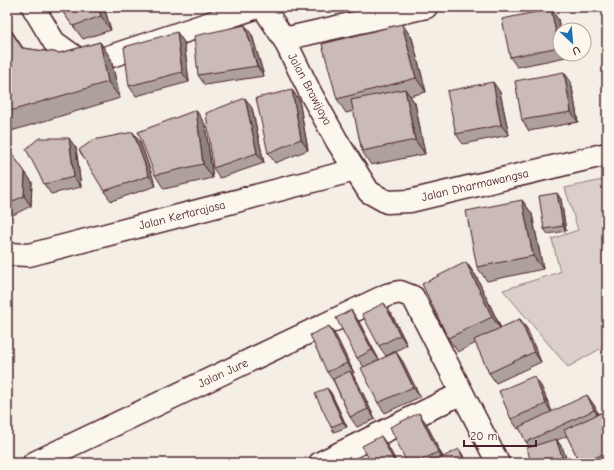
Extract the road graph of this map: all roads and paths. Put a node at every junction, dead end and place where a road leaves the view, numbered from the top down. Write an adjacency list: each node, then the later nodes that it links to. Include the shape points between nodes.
1 (33, 7): 2 (street, via 54,42 79,60 102,59)
2 (258, 7)
3 (264, 7): 5 (street, Jalan Brawijaya)
4 (426, 7): 5 (street)
5 (284, 39): 7 (street, Jalan Brawijaya, via 311,94)
6 (607, 154): 7 (street, Jalan Dharmawangsa, via 410,201 387,202 369,192)
7 (355, 170): 8 (street, Jalan Kertarajasa, via 30,255)
8 (7, 254)
9 (462, 393): 10 (street, Jalan Jure, via 413,297 400,292 387,295); 11 (street); 12 (street)
10 (34, 463)
11 (320, 463)
12 (498, 463)

